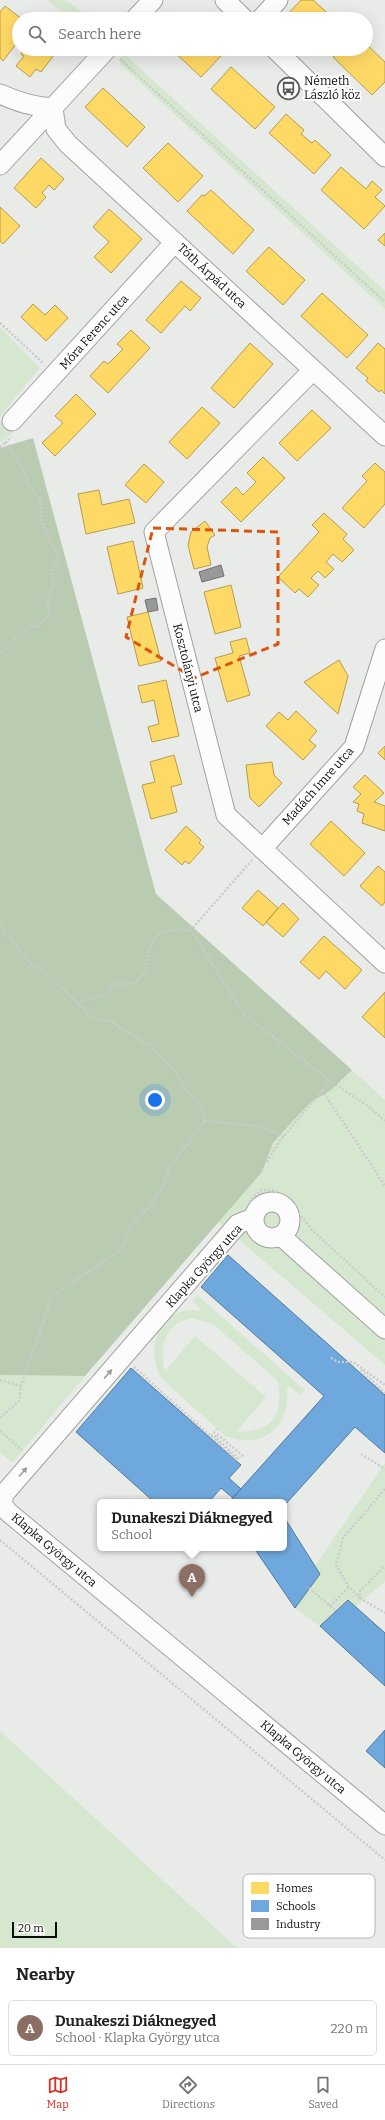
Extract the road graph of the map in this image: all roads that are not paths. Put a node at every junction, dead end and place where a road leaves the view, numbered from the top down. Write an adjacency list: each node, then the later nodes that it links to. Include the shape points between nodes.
1 (153, 0): 4 (street)
2 (225, 0): 5 (street)
3 (278, 0): 6 (street)
4 (142, 12)
5 (237, 12)
6 (267, 12)
7 (107, 56): 10 (street)
8 (282, 56): 11 (street)
9 (0, 94): 10 (street, via 21,103)
10 (53, 108): 12 (street); 13 (street, Tóth Árpád utca, via 56,129 68,144)
11 (385, 157)
12 (0, 165)
13 (175, 242): 14 (street, Tóth Árpád utca); 15 (street, Móra Ferenc utca)
14 (313, 370): 16 (street, Tóth Árpád utca); 18 (street, Kosztolányi utca, via 154,532 226,815)
15 (12, 422)
16 (385, 436)
17 (385, 649): 18 (street, Madách Imre utca, via 354,747)
18 (262, 849): 19 (street, Kosztolányi utca)
19 (385, 962)
20 (253, 1218): 21 (street, Klapka György utca, via 255,1230 259,1234 270,1239); 21 (street, Klapka György utca, via 255,1212 264,1204 276,1202 282,1205 290,1221 286,1232); 23 (street, Klapka György utca, one-way to 20, via 14,1517 2,1504 4,1494 238,1224)
21 (281, 1236): 22 (street)
22 (385, 1329)
23 (385, 1825)

